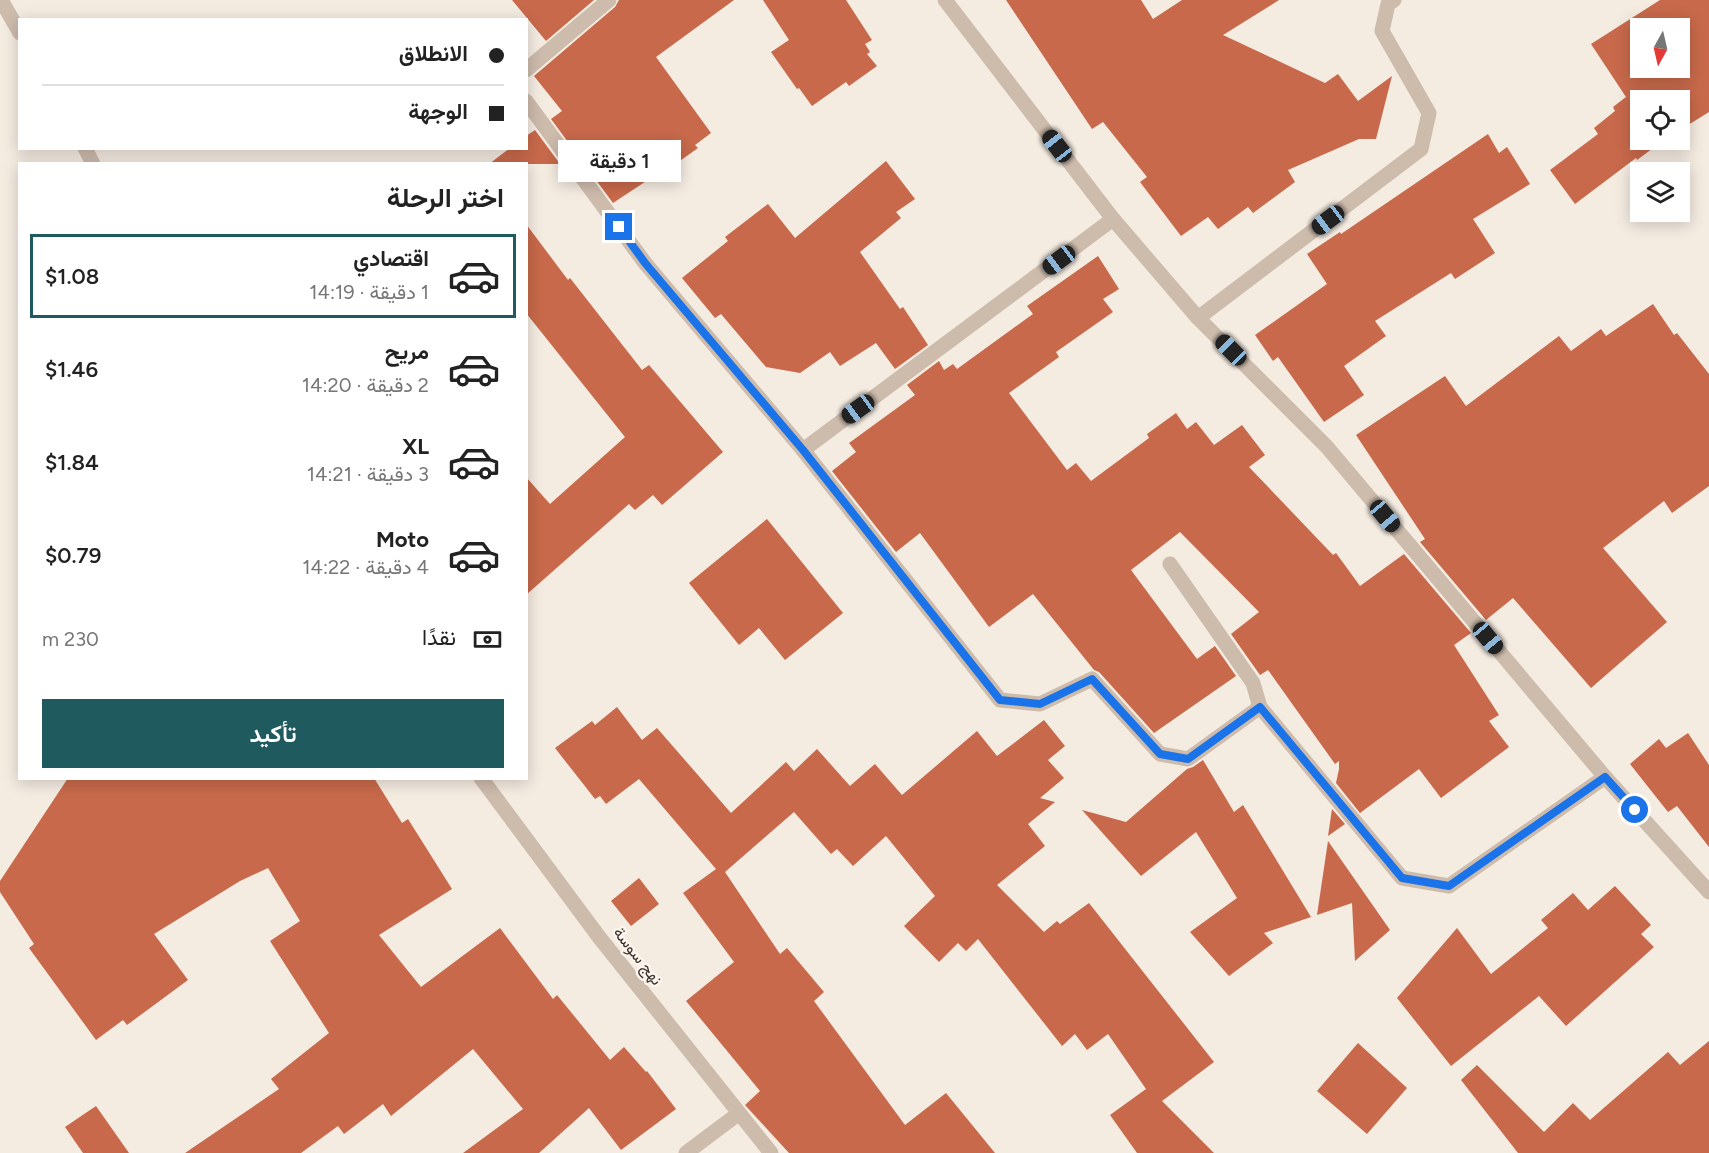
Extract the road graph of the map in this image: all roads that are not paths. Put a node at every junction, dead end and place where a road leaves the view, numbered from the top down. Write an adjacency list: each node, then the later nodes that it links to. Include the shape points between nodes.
1 (1, 0): 5 (street)
2 (609, 0): 6 (street)
3 (945, 0): 8 (street)
4 (1394, 0): 9 (street, via 1388,4 1382,31 1429,113 1421,149)
5 (18, 30)
6 (528, 68)
7 (528, 104): 10 (street, via 645,263)
8 (1113, 219): 9 (street); 10 (street)
9 (1198, 318): 13 (street, via 1327,447)
10 (803, 450): 12 (street, via 1000,700 1040,704 1092,679 1160,754 1188,759)
11 (1170, 564): 12 (street, via 1253,683)
12 (1260, 707): 13 (street, via 1402,878 1449,886)
13 (1605, 777): 15 (street)
14 (482, 780): 16 (street, نهج سوسة)
15 (1709, 892)
16 (738, 1114): 17 (street); 18 (street, نهج سوسة)
17 (686, 1153)
18 (771, 1153)

